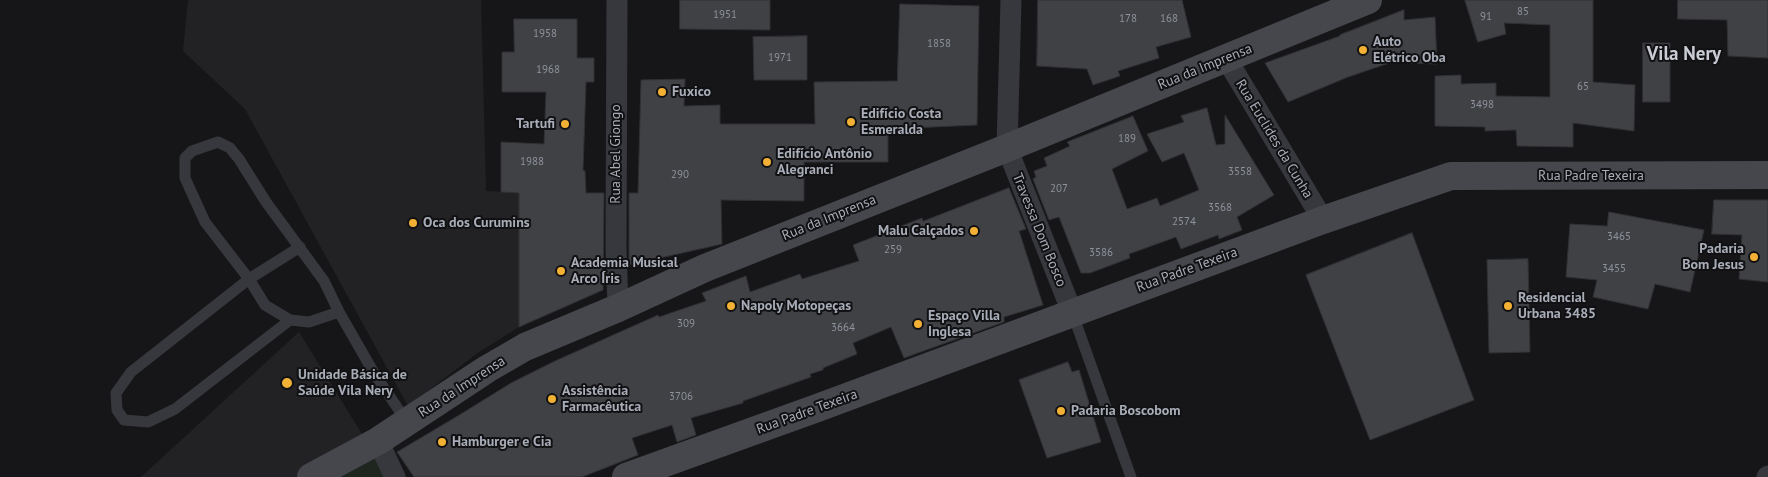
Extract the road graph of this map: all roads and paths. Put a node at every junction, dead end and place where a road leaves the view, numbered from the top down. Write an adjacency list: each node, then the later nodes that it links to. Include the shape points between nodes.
1 (617, 0): 11 (street, Rua Abel Giongo)
2 (1011, 0): 6 (street)
3 (1368, 0): 4 (main road, Rua da Imprensa)
4 (1330, 8): 5 (main road, Rua da Imprensa)
5 (1226, 58): 6 (main road, Rua da Imprensa); 8 (street, Rua Euclides da Cunha)
6 (1007, 148): 11 (main road, Rua da Imprensa, via 705,268); 13 (street, Travessa Dom Bosco)
7 (1768, 175): 8 (main road, Rua Padre Texeira, via 1451,176)
8 (1323, 220): 13 (main road, Rua Padre Texeira)
9 (300, 247): 10 (lane); 10 (lane, via 230,148 218,142 192,151 184,158 185,178 205,222); 12 (lane, via 324,281)
10 (249, 279): 14 (lane, via 265,305); 14 (lane, via 132,372 116,393 117,410 124,420 148,422 175,409)
11 (618, 308): 15 (main road, Rua da Imprensa, via 525,347)
12 (339, 312): 14 (lane, via 309,322); 15 (lane)
13 (1072, 312): 19 (main road, Rua Padre Texeira); 20 (lane)
14 (290, 320)
15 (407, 422): 16 (main road, Rua da Imprensa)
16 (378, 441): 17 (main road, Rua da Imprensa); 18 (street)
17 (311, 477)
18 (395, 477)
19 (626, 477)
20 (1131, 477)

